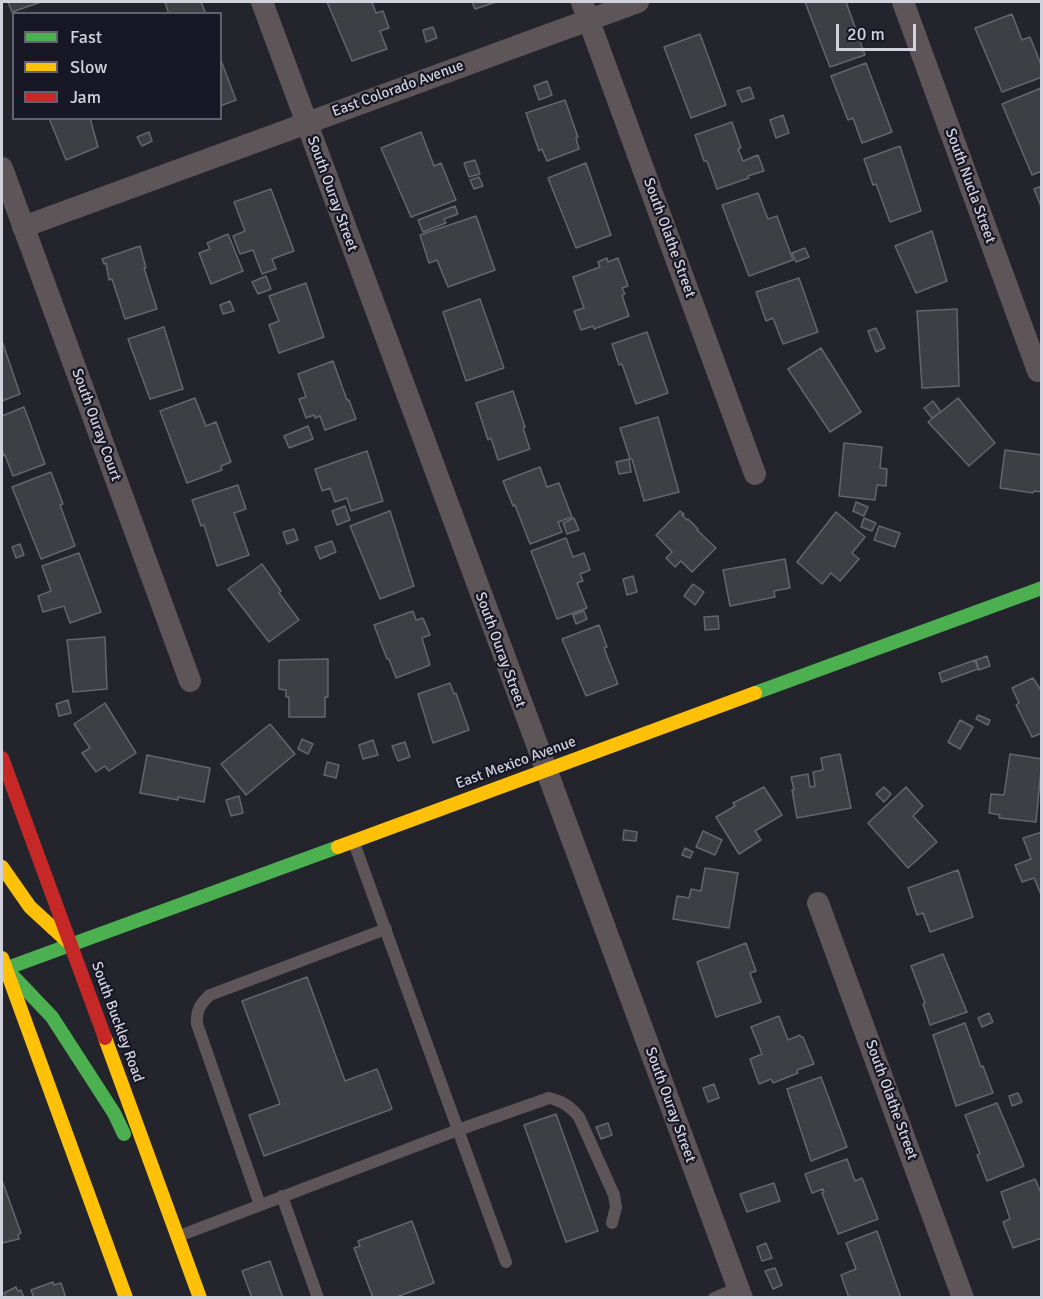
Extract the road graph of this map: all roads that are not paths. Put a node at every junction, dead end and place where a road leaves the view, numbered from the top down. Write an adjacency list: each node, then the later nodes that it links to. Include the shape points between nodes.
1 (261, 2): 5 (street, South Ouray Street)
2 (638, 2): 4 (street, East Colorado Avenue)
3 (903, 2): 8 (street, South Nucla Street)
4 (585, 10): 5 (street, East Colorado Avenue); 9 (street, South Olathe Street)
5 (306, 123): 7 (street, East Colorado Avenue); 13 (street, South Ouray Street)
6 (2, 168): 7 (street, South Ouray Court)
7 (23, 227): 11 (street, South Ouray Court)
8 (1038, 371)
9 (755, 474)
10 (1041, 588): 13 (main road, East Mexico Avenue)
11 (190, 681)
12 (3, 763): 18 (main road, South Buckley Road)
13 (545, 770): 14 (main road, East Mexico Avenue); 29 (street, South Ouray Street)
14 (354, 841): 17 (lane); 18 (main road, East Mexico Avenue)
15 (2, 867): 18 (main road, via 30,907)
16 (818, 903): 34 (street, South Olathe Street)
17 (386, 929): 20 (lane); 22 (lane, via 210,995 196,1012)
18 (71, 945): 19 (main road, East Mexico Avenue); 23 (main road, South Buckley Road)
19 (3, 965): 23 (main road, via 52,1017 114,1113 135,1159); 24 (main road)
20 (458, 1130): 21 (lane); 25 (lane, via 549,1098 560,1100 579,1117 614,1195); 27 (lane)
21 (282, 1196): 22 (lane); 32 (lane)
22 (260, 1205): 26 (lane)
23 (168, 1206): 26 (main road, South Buckley Road)
24 (98, 1221): 28 (main road); 30 (main road)
25 (612, 1223)
26 (179, 1236): 31 (main road, South Buckley Road)
27 (506, 1262)
28 (134, 1278)
29 (740, 1293): 33 (lane)
30 (126, 1298)
31 (200, 1298)
32 (318, 1298)
33 (714, 1298)
34 (963, 1298)

